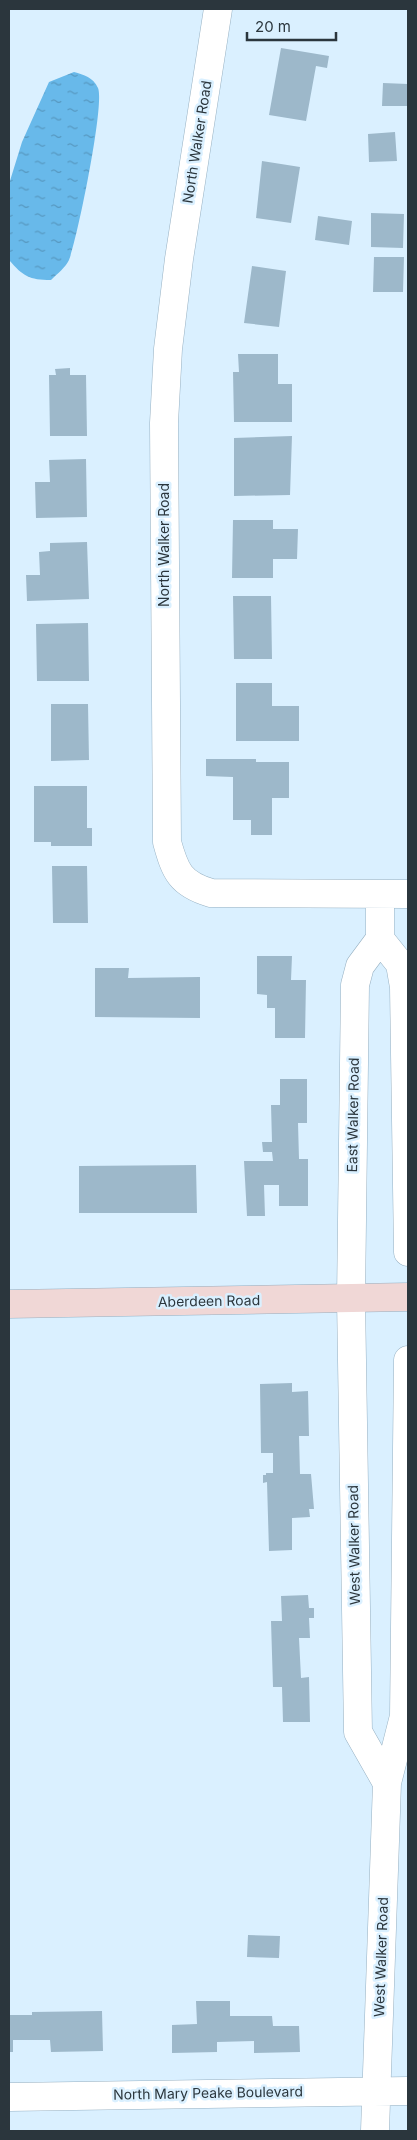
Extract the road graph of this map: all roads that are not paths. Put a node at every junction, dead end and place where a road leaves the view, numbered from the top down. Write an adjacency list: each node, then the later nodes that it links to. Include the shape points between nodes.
1 (218, 9): 2 (street, North Walker Road, via 179,260 164,423 167,842 174,867 182,878 191,886 211,893)
2 (380, 894): 3 (street); 4 (street)
3 (408, 894)
4 (380, 940): 5 (street, via 400,964 404,987); 7 (street, East Walker Road, via 363,961 355,986)
5 (408, 1252)
6 (408, 1297): 7 (main road, Aberdeen Road)
7 (351, 1299): 8 (main road, Aberdeen Road); 10 (street, West Walker Road, via 358,1732)
8 (9, 1304)
9 (408, 1360): 10 (street, West Walker Road, via 404,1716)
10 (387, 1783): 11 (street, West Walker Road)
11 (377, 2090): 12 (street, North Mary Peake Boulevard); 13 (street, North Mary Peake Boulevard); 14 (street, West Walker Road)
12 (408, 2091)
13 (9, 2096)
14 (375, 2131)

